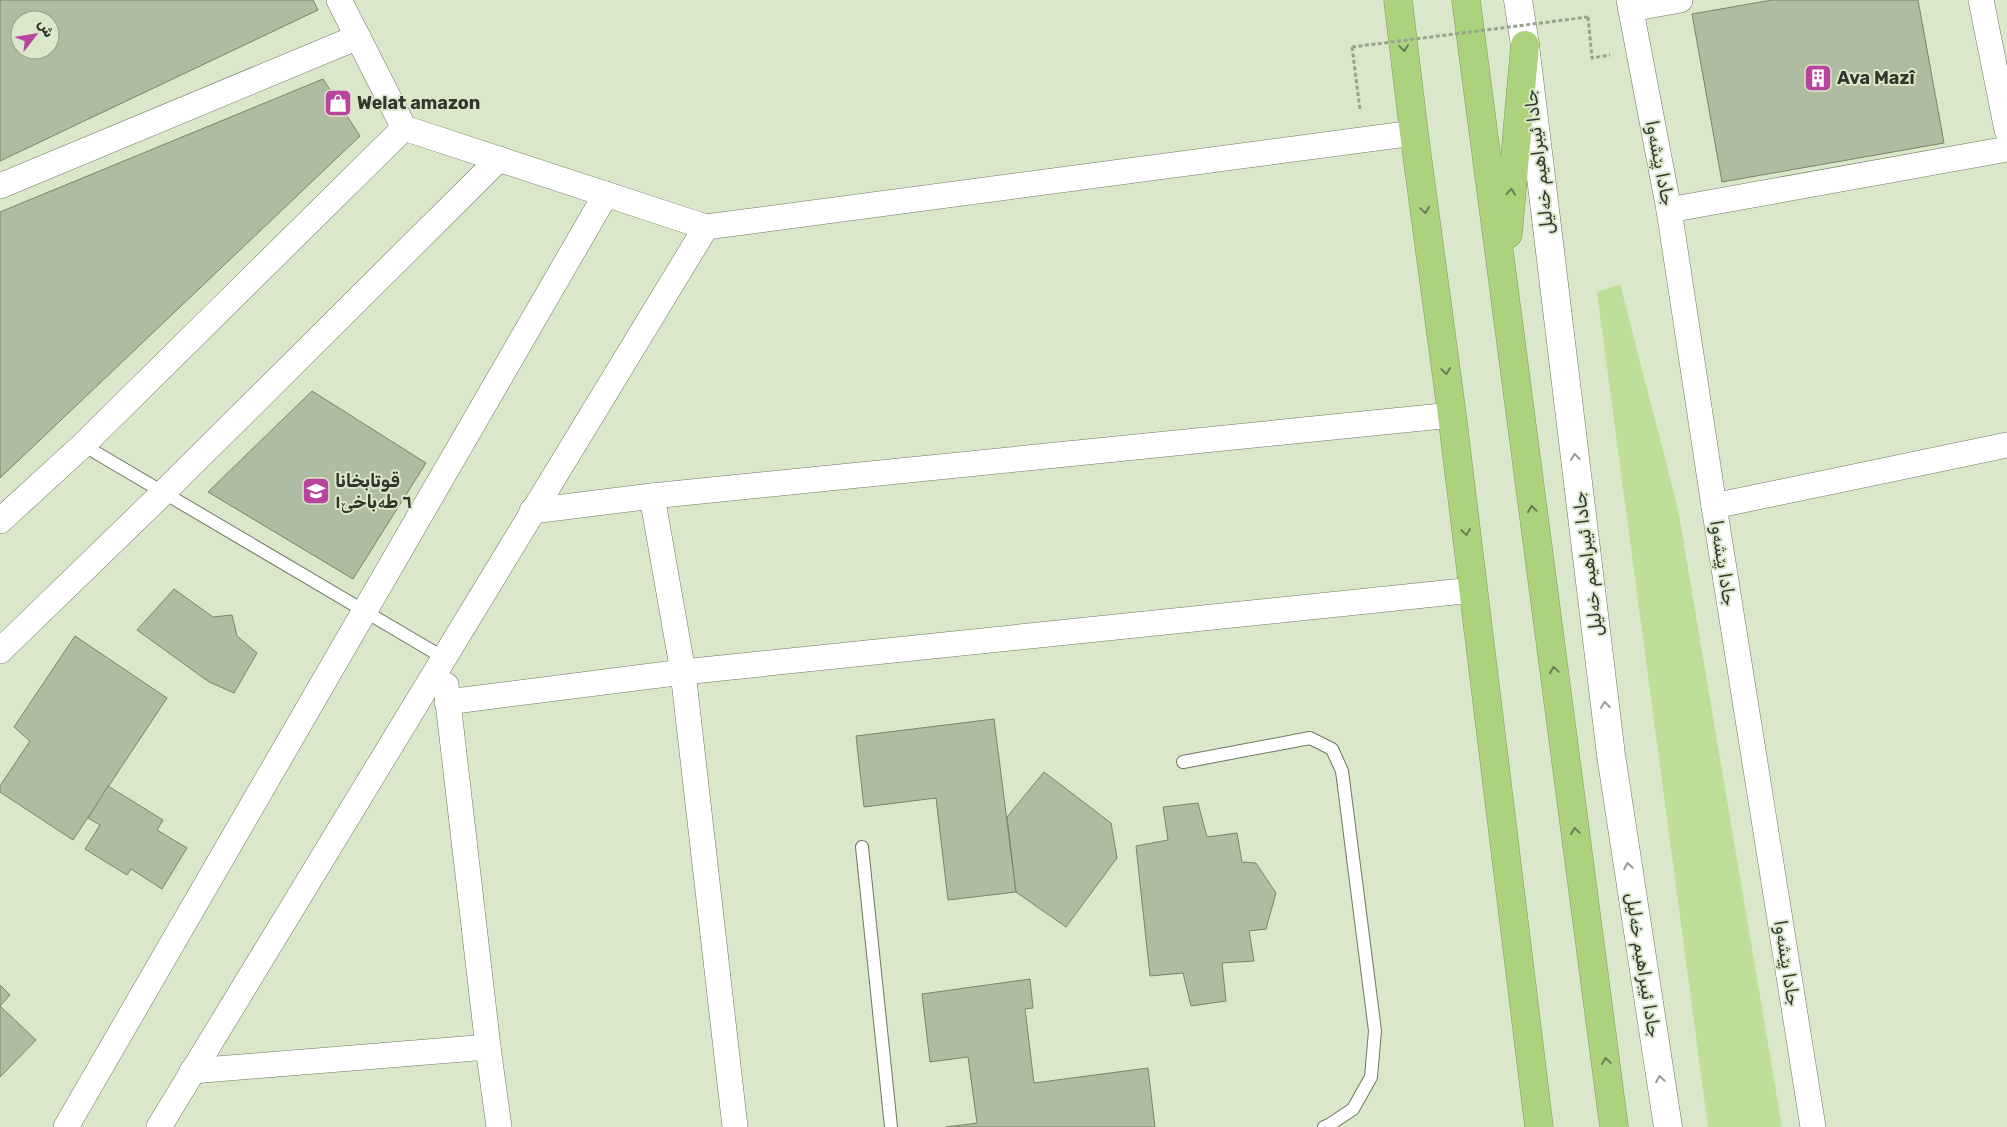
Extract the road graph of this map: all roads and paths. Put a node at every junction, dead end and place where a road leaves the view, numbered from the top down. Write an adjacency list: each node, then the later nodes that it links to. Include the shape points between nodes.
1 (340, 0): 8 (street)
2 (1398, 0): 14 (highway, one-way to 14)
3 (1466, 0): 21 (highway)
4 (1518, 0): 9 (main road, جادا ئیبراهیم خەلیل)
5 (1680, 0): 7 (street)
6 (1981, 0): 13 (street)
7 (1630, 4): 19 (street, جادا پێشەوا)
8 (358, 37): 12 (street); 17 (street)
9 (1525, 45): 21 (highway, one-way to 9, via 1510,207); 48 (main road, جادا ئیبراهیم خەلیل, one-way to 9, via 1611,755)
10 (1592, 58): 11 (path, bridge, via 1588,17 1352,47)
11 (1357, 85)
12 (404, 128): 16 (street); 23 (street)
13 (2007, 130)
14 (1414, 133): 20 (street); 22 (highway, one-way to 22)
15 (2007, 149): 19 (street)
16 (499, 159): 18 (street); 25 (street)
17 (0, 186)
18 (606, 194): 20 (street); 31 (street)
19 (1669, 210): 27 (street, جادا پێشەوا)
20 (706, 227): 28 (street)
21 (1506, 311): 47 (highway, one-way to 21)
22 (1452, 415): 26 (street); 30 (highway, one-way to 30)
23 (83, 445): 25 (lane); 29 (street)
24 (2007, 445): 27 (street)
25 (164, 492): 31 (lane); 32 (street)
26 (652, 496): 28 (street); 34 (street)
27 (1714, 506): 49 (street, جادا پێشەوا)
28 (532, 511): 33 (street)
29 (0, 521)
30 (1473, 590): 34 (street); 46 (highway)
31 (365, 612): 33 (lane); 40 (street)
32 (0, 651)
33 (444, 658): 35 (street); 39 (street)
34 (683, 672): 35 (street); 43 (street)
35 (447, 702): 38 (street)
36 (1183, 762): 45 (lane, via 1310,738 1332,749 1342,771 1375,1031 1371,1077 1353,1109)
37 (862, 847): 44 (lane)
38 (488, 1047): 39 (street); 42 (street)
39 (192, 1070): 41 (street)
40 (66, 1127)
41 (159, 1127)
42 (499, 1127)
43 (735, 1127)
44 (891, 1127)
45 (1324, 1127)
46 (1539, 1127)
47 (1614, 1127)
48 (1668, 1127)
49 (1813, 1127)

